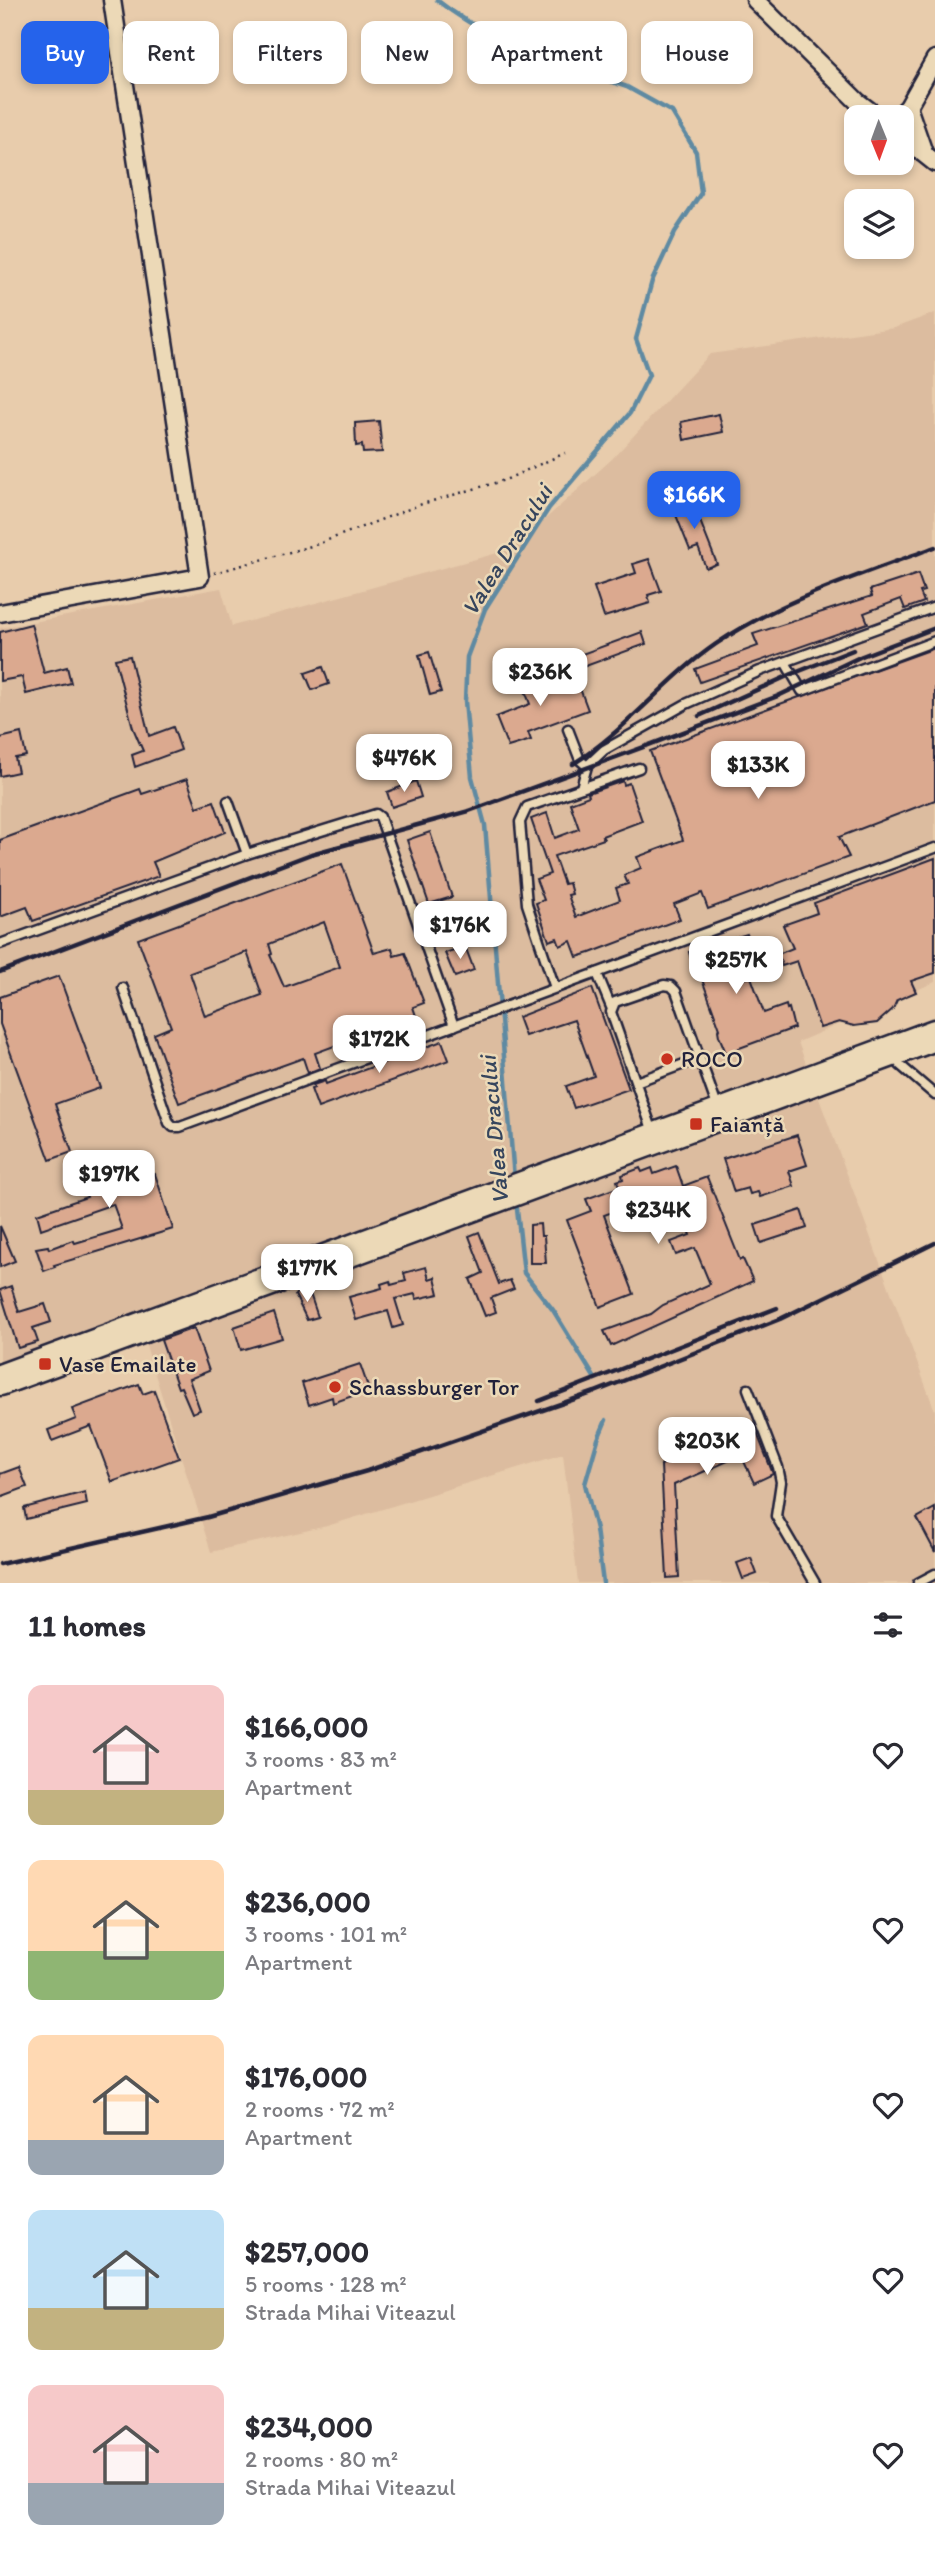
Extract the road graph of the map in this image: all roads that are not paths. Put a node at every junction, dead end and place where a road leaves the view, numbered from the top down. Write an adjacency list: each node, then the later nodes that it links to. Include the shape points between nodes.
1 (113, 0): 10 (street, via 200,577)
2 (755, 0): 4 (street)
3 (935, 59): 5 (street)
4 (862, 105)
5 (907, 105)
6 (914, 131): 8 (street)
7 (914, 146): 8 (street)
8 (930, 158)
9 (935, 607): 12 (lane)
10 (0, 613)
11 (935, 641): 12 (lane, via 802,691)
12 (785, 662): 14 (lane, via 646,724)
13 (568, 729): 14 (lane)
14 (587, 766): 16 (lane)
15 (639, 768): 16 (lane)
16 (581, 788): 23 (lane, via 527,807 520,822 527,904)
17 (229, 801): 19 (lane)
18 (935, 848): 21 (lane)
19 (247, 854): 20 (lane); 25 (lane, via 370,814 380,817)
20 (0, 944)
21 (597, 973): 23 (lane); 24 (lane)
22 (123, 988): 25 (lane, via 173,1127)
23 (555, 988): 25 (lane)
24 (611, 1007): 28 (lane, via 671,986); 29 (lane)
25 (454, 1026)
26 (935, 1035): 27 (highway)
27 (892, 1051): 30 (lane, via 900,1065); 31 (highway)
28 (699, 1058): 29 (lane); 31 (lane)
29 (636, 1082): 32 (lane)
30 (933, 1090)
31 (720, 1115): 32 (highway)
32 (655, 1139): 33 (highway)
33 (0, 1380)
34 (748, 1389): 36 (lane, via 778,1467 781,1482 776,1516)
35 (935, 1574): 37 (lane)
36 (810, 1582)
37 (918, 1583)

